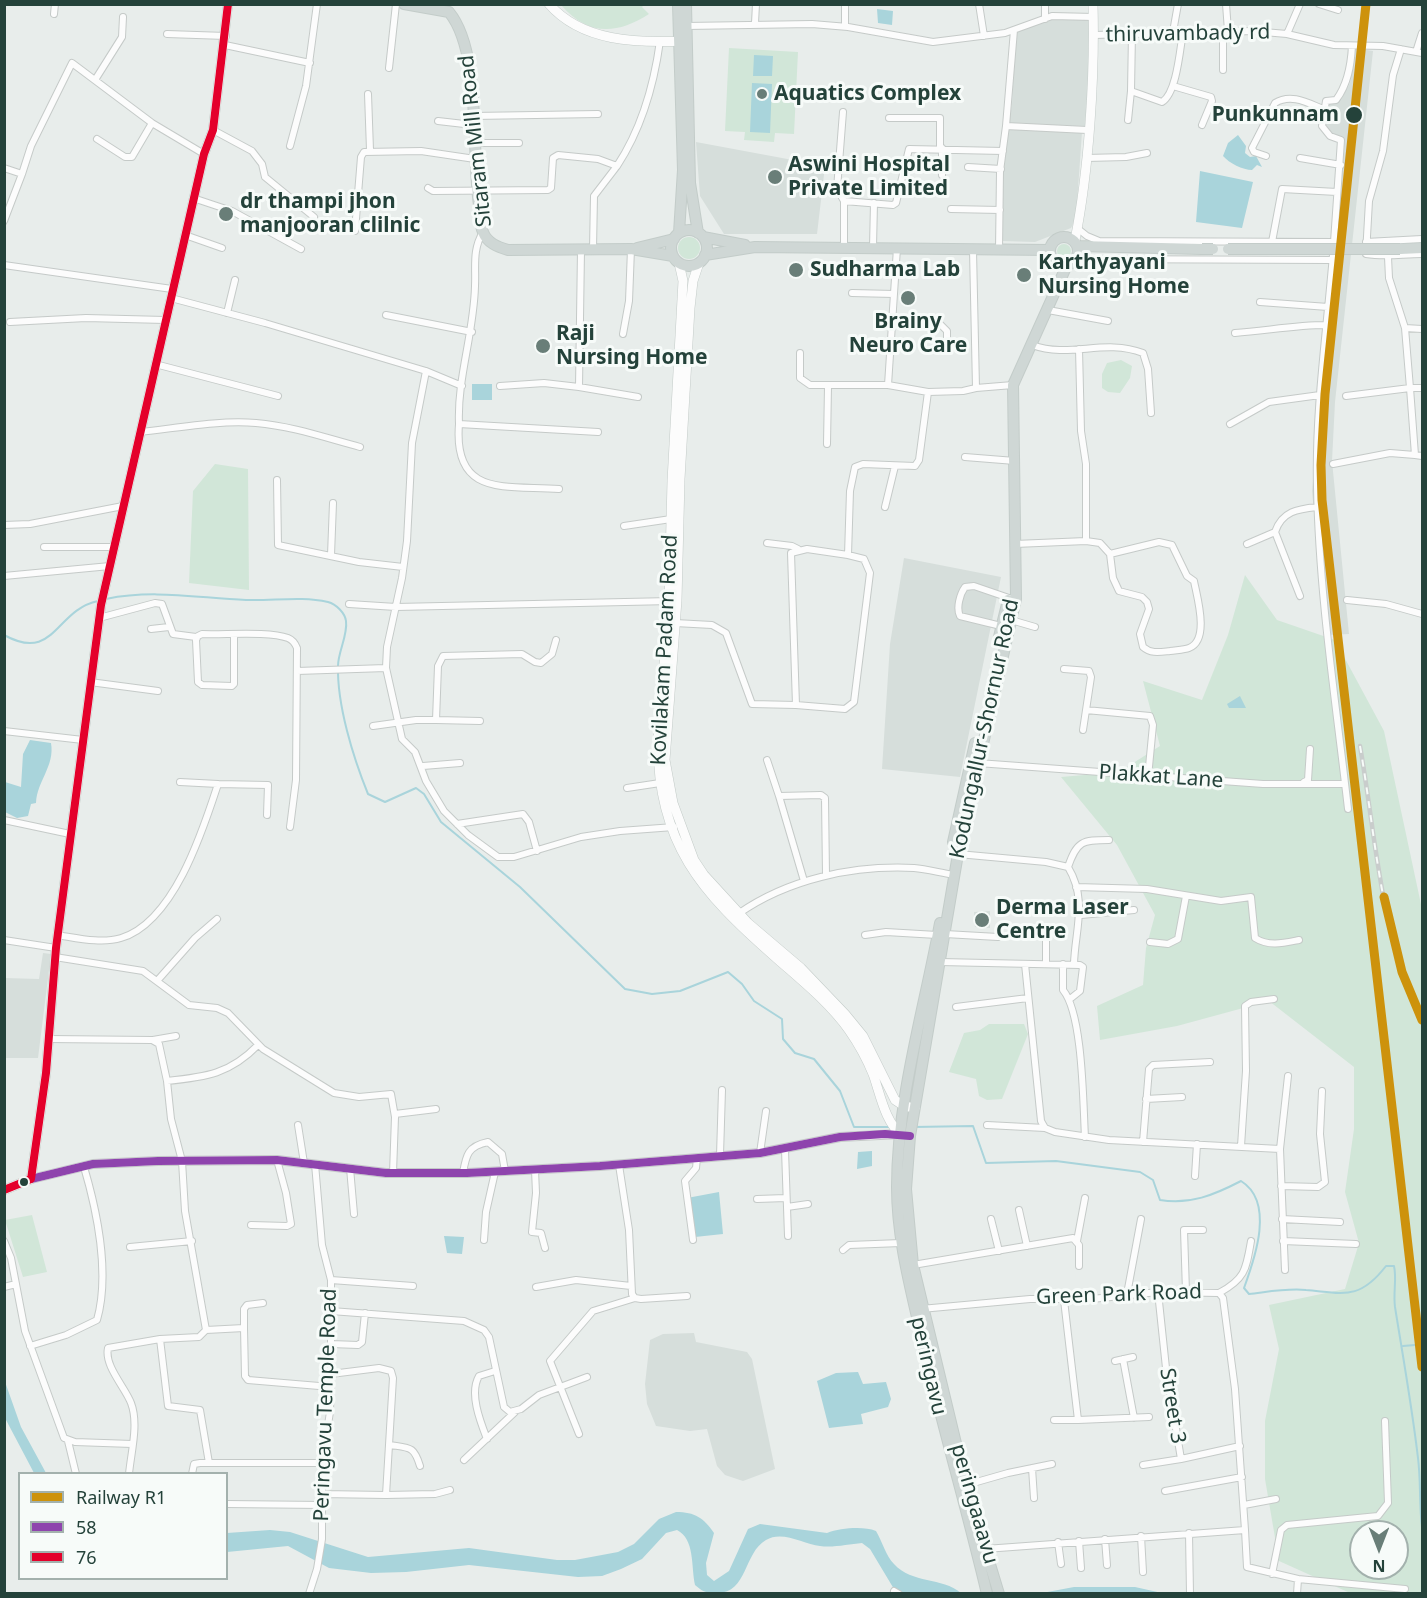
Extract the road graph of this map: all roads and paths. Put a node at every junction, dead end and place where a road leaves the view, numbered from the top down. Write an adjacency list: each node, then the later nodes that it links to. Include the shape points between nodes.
1 (55, 4): 20 (street)
2 (228, 4): 37 (main road)
3 (317, 4): 43 (street)
4 (396, 4): 44 (street)
5 (404, 4): 18 (main road, Sitaram Mill Road)
6 (549, 4): 38 (main road, via 569,23 585,31 606,37)
7 (678, 4): 25 (main road)
8 (686, 4): 25 (main road)
9 (756, 4): 24 (street)
10 (845, 4): 26 (street)
11 (979, 4): 36 (street)
12 (1045, 4): 23 (street)
13 (1093, 4): 22 (main road)
14 (1178, 4): 29 (street)
15 (1226, 4): 28 (street)
16 (1300, 4): 34 (street)
17 (1319, 4): 19 (street)
18 (451, 8): 55 (main road, Sitaram Mill Road, via 465,39)
19 (1338, 10)
20 (54, 14)
21 (123, 17): 46 (street, via 122,37)
22 (1094, 17): 23 (street); 35 (main road)
23 (1045, 19): 27 (street)
24 (755, 23): 25 (street); 26 (street)
25 (683, 26): 39 (main road)
26 (845, 26): 36 (street, via 933,42)
27 (1014, 30): 36 (street); 59 (street)
28 (1225, 31): 30 (street, thiruvambady rd); 34 (street, thiruvambady rd); 45 (street)
29 (1173, 32): 30 (street, thiruvambady rd); 31 (street, thiruvambady rd)
30 (1184, 32): 47 (street)
31 (1132, 33): 35 (street, thiruvambady rd); 48 (street)
32 (1422, 33): 42 (street)
33 (167, 34): 37 (street)
34 (1287, 34): 40 (street, thiruvambady rd)
35 (1095, 35): 61 (main road)
36 (984, 36)
37 (226, 40): 43 (street); 60 (main road)
38 (660, 41): 39 (main road); 76 (street, via 654,86)
39 (683, 41): 77 (main road)
40 (1352, 46): 41 (street, thiruvambady rd); 50 (street, via 1351,64 1341,94 1336,100 1326,101)
41 (1401, 49): 42 (street, thiruvambady rd); 103 (street, via 1393,75 1383,151 1369,201)
42 (1419, 52)
43 (310, 63): 65 (street)
44 (389, 68)
45 (1223, 70)
46 (95, 80): 57 (street); 81 (street, via 72,63 31,146)
47 (1173, 86): 48 (street, via 1162,102); 58 (street, via 1211,97)
48 (1131, 91): 54 (street)
49 (368, 93): 67 (street)
50 (1323, 110): 71 (street, via 1301,100 1281,99 1275,103 1252,148); 75 (street, via 1322,126 1330,136 1341,140)
51 (843, 112): 87 (street, via 837,189)
52 (598, 114): 55 (street)
53 (889, 118): 66 (street, via 940,118)
54 (1128, 120)
55 (473, 121): 56 (street); 63 (main road, Sitaram Mill Road)
56 (438, 122)
57 (152, 123): 62 (street, via 132,157 125,157); 70 (street)
58 (1202, 124)
59 (1006, 126): 61 (street); 68 (street)
60 (213, 130): 70 (main road); 91 (street, via 252,151 262,164 265,177)
61 (1088, 130): 72 (main road)
62 (97, 139)
63 (474, 143): 64 (street); 74 (main road, Sitaram Mill Road)
64 (519, 143)
65 (290, 146)
66 (941, 148): 68 (street); 82 (street); 88 (street, via 909,149 896,202)
67 (370, 150): 74 (street, via 421,151); 94 (street, via 361,157)
68 (1003, 151): 80 (street)
69 (1147, 153): 72 (street)
70 (204, 154): 86 (main road)
71 (1266, 156)
72 (1085, 158): 93 (main road)
73 (1300, 158): 75 (street)
74 (475, 159): 84 (main road, Sitaram Mill Road)
75 (1341, 165): 85 (street)
76 (617, 166): 84 (street, via 598,159 558,155 552,161 548,190); 111 (street, via 594,196)
77 (685, 167): 97 (main road); 98 (main road)
78 (968, 167): 80 (street)
79 (4, 168): 81 (street)
80 (1000, 169): 90 (street)
81 (22, 174): 92 (street)
82 (942, 175)
83 (428, 188): 84 (street)
84 (477, 192): 95 (main road, Sitaram Mill Road)
85 (1337, 192): 101 (street, via 1282,189); 102 (street)
86 (193, 198): 96 (main road); 110 (street, via 232,212)
87 (844, 201): 88 (street); 104 (street)
88 (874, 203): 106 (street)
89 (951, 209): 90 (street)
90 (1000, 210): 115 (street)
91 (314, 216)
92 (4, 221)
93 (1077, 228): 100 (street, via 1099,240); 117 (main road)
94 (355, 231)
95 (483, 232): 113 (main road, Sitaram Mill Road, via 496,247 508,250); 141 (street, via 475,252)
96 (185, 235): 107 (street); 127 (main road)
97 (701, 235): 98 (main road, via 689,231); 105 (main road); 120 (main road)
98 (677, 236): 112 (main road); 122 (main road, via 671,244)
99 (1422, 239): 103 (street)
100 (1207, 241): 101 (street); 121 (street)
101 (1272, 242): 102 (street)
102 (1334, 242): 123 (street)
103 (1366, 242): 119 (street, via 1366,254)
104 (844, 246): 105 (main road); 106 (main road)
105 (754, 247): 120 (main road)
106 (873, 247): 108 (main road)
107 (222, 248)
108 (897, 248): 114 (main road); 128 (street)
109 (1422, 248): 117 (main road, bridge, via 1099,248)
110 (301, 249)
111 (593, 249): 112 (main road, Sitaram Mill Road); 113 (main road, Sitaram Mill Road)
112 (631, 249): 122 (main road, Sitaram Mill Road); 143 (street, via 629,301)
113 (581, 250): 155 (street)
114 (973, 250): 115 (main road); 156 (street)
115 (999, 250): 116 (main road)
116 (1050, 250): 117 (main road, via 1057,263); 117 (main road, via 1059,237)
117 (1075, 253): 121 (street, via 1123,259); 131 (main road)
118 (1422, 254): 119 (street)
119 (1388, 257): 139 (street, via 1389,278)
120 (702, 259): 122 (main road, via 689,266); 202 (main road, Kovilakam Padam Road, via 693,281 690,308)
121 (1207, 259): 123 (street)
122 (676, 260): 183 (main road, Kovilakam Padam Road, via 683,281)
123 (1332, 260): 130 (street)
124 (4, 266): 127 (street)
125 (235, 280): 132 (street)
126 (852, 293): 128 (street)
127 (171, 294): 132 (street); 134 (main road)
128 (894, 294): 150 (street)
129 (1260, 302): 130 (street)
130 (1328, 307): 138 (street)
131 (1048, 310): 135 (street); 145 (main road)
132 (227, 313): 149 (street)
133 (386, 315): 141 (street)
134 (165, 320): 136 (street, via 86,318); 148 (main road)
135 (1108, 321)
136 (10, 322)
137 (941, 325): 144 (street, via 947,331)
138 (1326, 325): 142 (street); 160 (street)
139 (1405, 328): 140 (street); 157 (street)
140 (1422, 328)
141 (472, 332): 152 (street)
142 (1234, 333)
143 (622, 334)
144 (946, 345)
145 (1032, 345): 146 (street, via 1060,351); 151 (main road)
146 (1079, 349): 164 (street, via 1108,345 1143,353); 187 (street)
147 (800, 353): 154 (street, via 800,378 810,386)
148 (155, 364): 161 (street); 167 (main road)
149 (426, 371): 152 (street); 197 (street, via 412,443)
150 (888, 385): 154 (street); 159 (street)
151 (1013, 385): 156 (street); 174 (main road, Kodungallur-Shornur Road)
152 (462, 386): 165 (street)
153 (500, 386): 155 (street, via 544,383)
154 (828, 386): 169 (street)
155 (579, 387): 163 (street)
156 (976, 388): 159 (street)
157 (1410, 388): 158 (street); 162 (street); 171 (street)
158 (1422, 388)
159 (928, 392): 176 (street, via 919,460 915,466)
160 (1320, 395): 166 (street, via 1269,402); 182 (street)
161 (278, 396)
162 (1346, 396)
163 (638, 397)
164 (1151, 413)
165 (459, 424): 168 (street); 178 (street, via 459,456 475,480)
166 (1230, 424)
167 (140, 432): 170 (street, via 255,423); 180 (main road)
168 (598, 432)
169 (827, 444)
170 (360, 447)
171 (1414, 455): 172 (street); 175 (street, via 1390,453)
172 (1422, 456)
173 (965, 457): 174 (street)
174 (1015, 461): 189 (main road, Kodungallur-Shornur Road)
175 (1334, 464)
176 (895, 466): 181 (street); 196 (street, via 855,467 850,491)
177 (277, 480): 195 (street, via 278,545)
178 (559, 489)
179 (333, 503): 195 (street)
180 (123, 506): 184 (street, via 30,524); 192 (main road)
181 (885, 507)
182 (1317, 507): 186 (street, via 1294,510 1278,522); 240 (street)
183 (671, 519): 185 (street); 202 (main road, Kovilakam Padam Road)
184 (4, 525)
185 (624, 526)
186 (1275, 532): 190 (street); 201 (street)
187 (1086, 541): 189 (street); 194 (street, via 1100,543)
188 (767, 543): 193 (street)
189 (1015, 544): 200 (main road, Kodungallur-Shornur Road)
190 (1247, 544)
191 (44, 547): 192 (street)
192 (114, 547): 198 (main road)
193 (798, 549): 196 (street); 221 (street, via 790,558)
194 (1110, 554): 194 (street, via 1160,542 1172,545 1187,576 1194,581 1200,632 1190,648 1153,652 1143,647 1140,634 1149,609 1147,602 1119,591)
195 (331, 555): 197 (street)
196 (848, 555): 221 (street, via 864,559 870,573 854,702 845,709)
197 (403, 567): 205 (street)
198 (109, 569): 199 (street); 206 (main road)
199 (4, 576)
200 (1011, 594): 209 (main road, Kodungallur-Shornur Road, via 1016,599); 209 (street, via 965,587 958,612 960,616)
201 (1300, 596)
202 (673, 600): 205 (street); 208 (main road, Kovilakam Padam Road); 237 (main road, Kovilakam Padam Road, via 658,741)
203 (1347, 600): 207 (street, via 1386,604)
204 (349, 604): 205 (street)
205 (396, 607): 216 (street)
206 (100, 614): 210 (street, via 162,604); 219 (main road)
207 (1422, 614)
208 (675, 623): 221 (street, via 712,625 726,633 752,704); 248 (main road, Kovilakam Padam Road, via 665,760)
209 (1006, 623): 211 (street); 232 (main road, Kodungallur-Shornur Road); 255 (main road, Kodungallur-Shornur Road, via 963,792)
210 (169, 627): 212 (street); 214 (street, via 173,634)
211 (1035, 627)
212 (151, 630)
213 (234, 635): 214 (street); 214 (street, via 232,686 198,682); 218 (street, via 288,638 297,648)
214 (196, 637)
215 (556, 640): 223 (street, via 552,654 541,663 522,654 442,656 438,666)
216 (386, 668): 218 (street); 225 (street)
217 (1064, 669): 222 (street, via 1089,671)
218 (297, 671): 247 (street, via 296,780)
219 (90, 682): 220 (street); 229 (main road)
220 (158, 691)
221 (796, 705)
222 (1086, 710): 227 (street); 235 (street, via 1150,716 1153,725)
223 (436, 720): 224 (street); 225 (street)
224 (480, 721)
225 (397, 722): 226 (street); 234 (street, via 402,739)
226 (373, 726)
227 (1083, 730)
228 (4, 731): 229 (street)
229 (83, 740): 249 (main road)
230 (1310, 748): 239 (street, via 1308,780)
231 (767, 760): 242 (street)
232 (978, 763): 235 (street, Plakkat Lane); 252 (main road, Kodungallur-Shornur Road)
233 (460, 764): 234 (street)
234 (423, 766): 246 (street, via 426,781)
235 (1148, 777): 239 (street, Plakkat Lane)
236 (180, 782): 238 (street)
237 (660, 783): 241 (street); 248 (main road, Kovilakam Padam Road)
238 (218, 784): 244 (street, via 268,785); 264 (street, via 187,870 155,914 121,938 90,940)
239 (1300, 784): 240 (street, Plakkat Lane)
240 (1346, 784): 243 (street)
241 (627, 788)
242 (779, 796): 254 (street, via 825,798); 256 (street)
243 (1348, 809)
244 (267, 815)
245 (4, 820): 249 (street)
246 (457, 824): 251 (street, via 498,857 506,859); 251 (street, via 523,814)
247 (290, 827)
248 (677, 827): 251 (street, via 581,837); 261 (main road, Kovilakam Padam Road, via 694,860)
249 (70, 834): 264 (main road)
250 (1109, 840): 253 (street, via 1086,840 1074,849)
251 (537, 851)
252 (958, 854): 253 (street); 255 (main road, Kodungallur-Shornur Road)
253 (1068, 867): 257 (street)
254 (826, 875): 255 (street, via 916,868); 256 (street)
255 (951, 875): 266 (main road, Kodungallur-Shornur Road)
256 (804, 881): 261 (street)
257 (1076, 887): 258 (street, via 1147,889); 260 (street)
258 (1185, 896): 269 (street, via 1221,901 1251,897 1255,938 1274,944); 270 (street, via 1179,939 1168,944)
259 (1134, 909): 260 (street)
260 (1081, 915): 276 (street, via 1075,933)
261 (736, 916): 293 (main road, Kovilakam Padam Road, via 801,968 845,1014 862,1036 891,1093); 300 (main road, Kovilakam Padam Road, via 811,987 849,1031)
262 (217, 919): 277 (street)
263 (1046, 932): 274 (street)
264 (57, 935): 271 (main road)
265 (865, 935): 266 (street)
266 (941, 935): 267 (street); 272 (main road, Kodungallur-Shornur Road); 293 (main road, Kodungallur-Shornur Road)
267 (998, 937)
268 (4, 940): 271 (street)
269 (1299, 940)
270 (1150, 942)
271 (55, 952): 277 (street, via 93,965 143,970); 283 (main road)
272 (940, 962): 273 (street); 293 (main road, Kodungallur-Shornur Road)
273 (1025, 964): 274 (street); 278 (street)
274 (1046, 964): 275 (street)
275 (1063, 964): 276 (street); 279 (street, via 1062,990)
276 (1074, 964): 279 (street, via 1083,967 1080,991)
277 (157, 981): 285 (street, via 189,1005 228,1013)
278 (1028, 998): 281 (street); 299 (street, via 1041,1121)
279 (1070, 999): 301 (street, via 1082,1076)
280 (1274, 999): 304 (street, via 1245,1006)
281 (956, 1007)
282 (176, 1036): 284 (street)
283 (48, 1039): 284 (street); 323 (main road)
284 (152, 1040): 288 (street, via 159,1044)
285 (258, 1045): 288 (street, via 241,1062 218,1073); 296 (street, via 343,1096 391,1094)
286 (1210, 1062): 292 (street, via 1153,1065 1149,1069)
287 (1288, 1076): 305 (street)
288 (167, 1081): 311 (street, via 171,1119)
289 (722, 1090): 308 (street)
290 (1322, 1091): 324 (street, via 1320,1134 1325,1182 1318,1187)
291 (1182, 1097): 292 (street)
292 (1146, 1099): 302 (street)
293 (909, 1107): 300 (main road, Kodungallur-Shornur Road)
294 (436, 1109): 296 (street)
295 (766, 1111): 307 (street)
296 (395, 1114): 320 (street)
297 (298, 1125): 312 (street)
298 (987, 1125): 299 (street)
299 (1045, 1128): 301 (street)
300 (903, 1130): 306 (street, via 840,1137); 347 (main road, peringavu, via 897,1188); 354 (main road, Kodungallur-Shornur Road)
301 (1084, 1137): 302 (street)
302 (1143, 1142): 303 (street)
303 (1197, 1144): 304 (street); 322 (street)
304 (1241, 1146): 305 (street)
305 (1280, 1149): 324 (street)
306 (785, 1150): 307 (street); 326 (street)
307 (760, 1153): 308 (street)
308 (720, 1155): 309 (street)
309 (697, 1158): 314 (street); 341 (street, via 696,1168 685,1181)
310 (277, 1160): 311 (street); 312 (street); 337 (street, via 291,1224)
311 (182, 1161): 315 (street); 343 (street, via 185,1211)
312 (304, 1163): 313 (street)
313 (315, 1164): 316 (street); 357 (street, Peringavu Temple Road, via 322,1245)
314 (619, 1165): 317 (street); 360 (street, via 629,1230)
315 (84, 1167): 323 (street); 378 (street, via 102,1249 97,1320)
316 (350, 1168): 320 (street); 332 (street)
317 (535, 1170): 318 (street); 351 (street, via 532,1232 542,1233)
318 (505, 1171): 319 (street); 321 (street, via 502,1154 488,1142 470,1149)
319 (495, 1172): 321 (street); 340 (street)
320 (393, 1173): 321 (street)
321 (463, 1173)
322 (1195, 1176)
323 (31, 1179): 325 (main road)
324 (1281, 1186): 335 (street)
325 (4, 1190)
326 (786, 1198): 328 (street); 330 (street)
327 (1085, 1198): 344 (street)
328 (757, 1199)
329 (808, 1204): 330 (street)
330 (787, 1207): 339 (street)
331 (1018, 1210): 349 (street)
332 (354, 1214)
333 (991, 1219): 353 (street)
334 (1142, 1219): 366 (street)
335 (1282, 1219): 336 (street); 346 (street)
336 (1340, 1222)
337 (251, 1225)
338 (1203, 1230): 364 (street, via 1184,1230)
339 (788, 1236)
340 (484, 1240)
341 (693, 1240)
342 (4, 1241): 358 (street)
343 (192, 1241): 350 (street); 375 (street)
344 (1077, 1241): 349 (street, via 1065,1239); 355 (street)
345 (1251, 1241): 365 (street, via 1244,1274)
346 (1283, 1241): 348 (street); 356 (street)
347 (901, 1243): 352 (street, via 849,1245); 371 (main road, peringavu)
348 (1356, 1244)
349 (1027, 1246): 353 (street)
350 (130, 1247)
351 (545, 1248)
352 (843, 1250)
353 (999, 1251): 354 (street)
354 (913, 1265): 371 (main road, Kodungallur-Shornur Road)
355 (1079, 1266)
356 (1285, 1270)
357 (331, 1280): 359 (street); 372 (street, Peringavu Temple Road)
358 (16, 1284): 361 (street); 378 (street)
359 (413, 1286)
360 (631, 1286): 362 (street, via 576,1280); 368 (street)
361 (4, 1287)
362 (536, 1287)
363 (1158, 1292): 364 (street, Green Park Road); 366 (street, Green Park Road); 399 (street, Street 3)
364 (1185, 1292): 365 (street, Green Park Road)
365 (1219, 1293): 398 (street, Green Park Road, via 1223,1298)
366 (1127, 1294): 369 (street, Green Park Road)
367 (687, 1296): 368 (street)
368 (635, 1298): 385 (street, via 593,1311 550,1361)
369 (1064, 1300): 371 (street, Green Park Road, via 1011,1300); 391 (street)
370 (263, 1303): 374 (street, via 247,1305)
371 (920, 1310): 411 (main road, peringaaavu); 436 (main road, peringavu, via 939,1413)
372 (331, 1311): 373 (street); 377 (street, Peringavu Temple Road)
373 (365, 1313): 377 (street, via 362,1342); 382 (street, via 464,1321 478,1326 489,1337)
374 (244, 1328): 375 (street); 386 (street, via 248,1380)
375 (206, 1330): 376 (street, via 199,1337)
376 (160, 1339): 396 (street, via 108,1348 108,1359 132,1404); 401 (street, via 166,1402 173,1408 200,1410)
377 (331, 1344): 383 (street, Peringavu Temple Road)
378 (30, 1346): 395 (street)
379 (1133, 1357): 380 (street)
380 (1123, 1359): 381 (street); 388 (street)
381 (1115, 1361)
382 (495, 1371): 387 (street, via 504,1407); 394 (street, via 479,1376 475,1383)
383 (331, 1374): 386 (street, Peringavu Temple Road); 397 (street, via 380,1368 391,1371)
384 (587, 1377): 385 (street)
385 (559, 1386): 387 (street); 393 (street)
386 (331, 1387): 402 (street, Peringavu Temple Road)
387 (515, 1412): 394 (street)
388 (1134, 1418): 389 (street); 391 (street)
389 (1149, 1418)
390 (1054, 1419): 391 (street)
391 (1078, 1420)
392 (1385, 1421): 432 (street, via 1385,1510 1378,1516 1287,1525 1281,1530)
393 (579, 1434)
394 (487, 1439): 400 (street)
395 (68, 1441): 396 (street); 407 (street)
396 (132, 1444): 408 (street)
397 (390, 1445): 404 (street, via 412,1449); 415 (street)
398 (1240, 1446): 399 (street, Street 3); 410 (street, Green Park Road)
399 (1180, 1459): 405 (street)
400 (464, 1460)
401 (209, 1462): 402 (street); 409 (street, via 194,1464)
402 (322, 1463): 414 (street, Peringavu Temple Road)
403 (1052, 1464): 406 (street)
404 (420, 1466)
405 (1143, 1466)
406 (1032, 1468): 411 (street); 416 (street)
407 (76, 1472)
408 (129, 1472)
409 (192, 1472)
410 (1242, 1477): 413 (street); 420 (street, Green Park Road)
411 (966, 1485): 427 (main road, peringaaavu)
412 (450, 1490): 415 (street)
413 (1165, 1491)
414 (321, 1494): 415 (street); 419 (street, Peringavu Temple Road)
415 (386, 1495)
416 (1034, 1498)
417 (1276, 1498): 420 (street)
418 (228, 1504): 419 (street)
419 (323, 1505): 435 (street, Peringavu Temple Road, via 322,1539)
420 (1244, 1505): 421 (street, Green Park Road)
421 (1245, 1530): 422 (street); 432 (street, Green Park Road, via 1247,1567)
422 (1189, 1533): 423 (street); 438 (street)
423 (1141, 1536): 424 (street); 431 (street)
424 (1106, 1539): 425 (street); 429 (street)
425 (1079, 1541): 426 (street); 430 (street)
426 (1058, 1542): 427 (street); 428 (street)
427 (985, 1549): 437 (main road, peringaaavu)
428 (1061, 1564)
429 (1107, 1565)
430 (1081, 1568)
431 (1143, 1572)
432 (1272, 1574): 433 (street)
433 (1299, 1578): 434 (street); 439 (street)
434 (1405, 1589)
435 (309, 1593)
436 (987, 1593)
437 (999, 1593)
438 (1190, 1593)
439 (1297, 1593)

